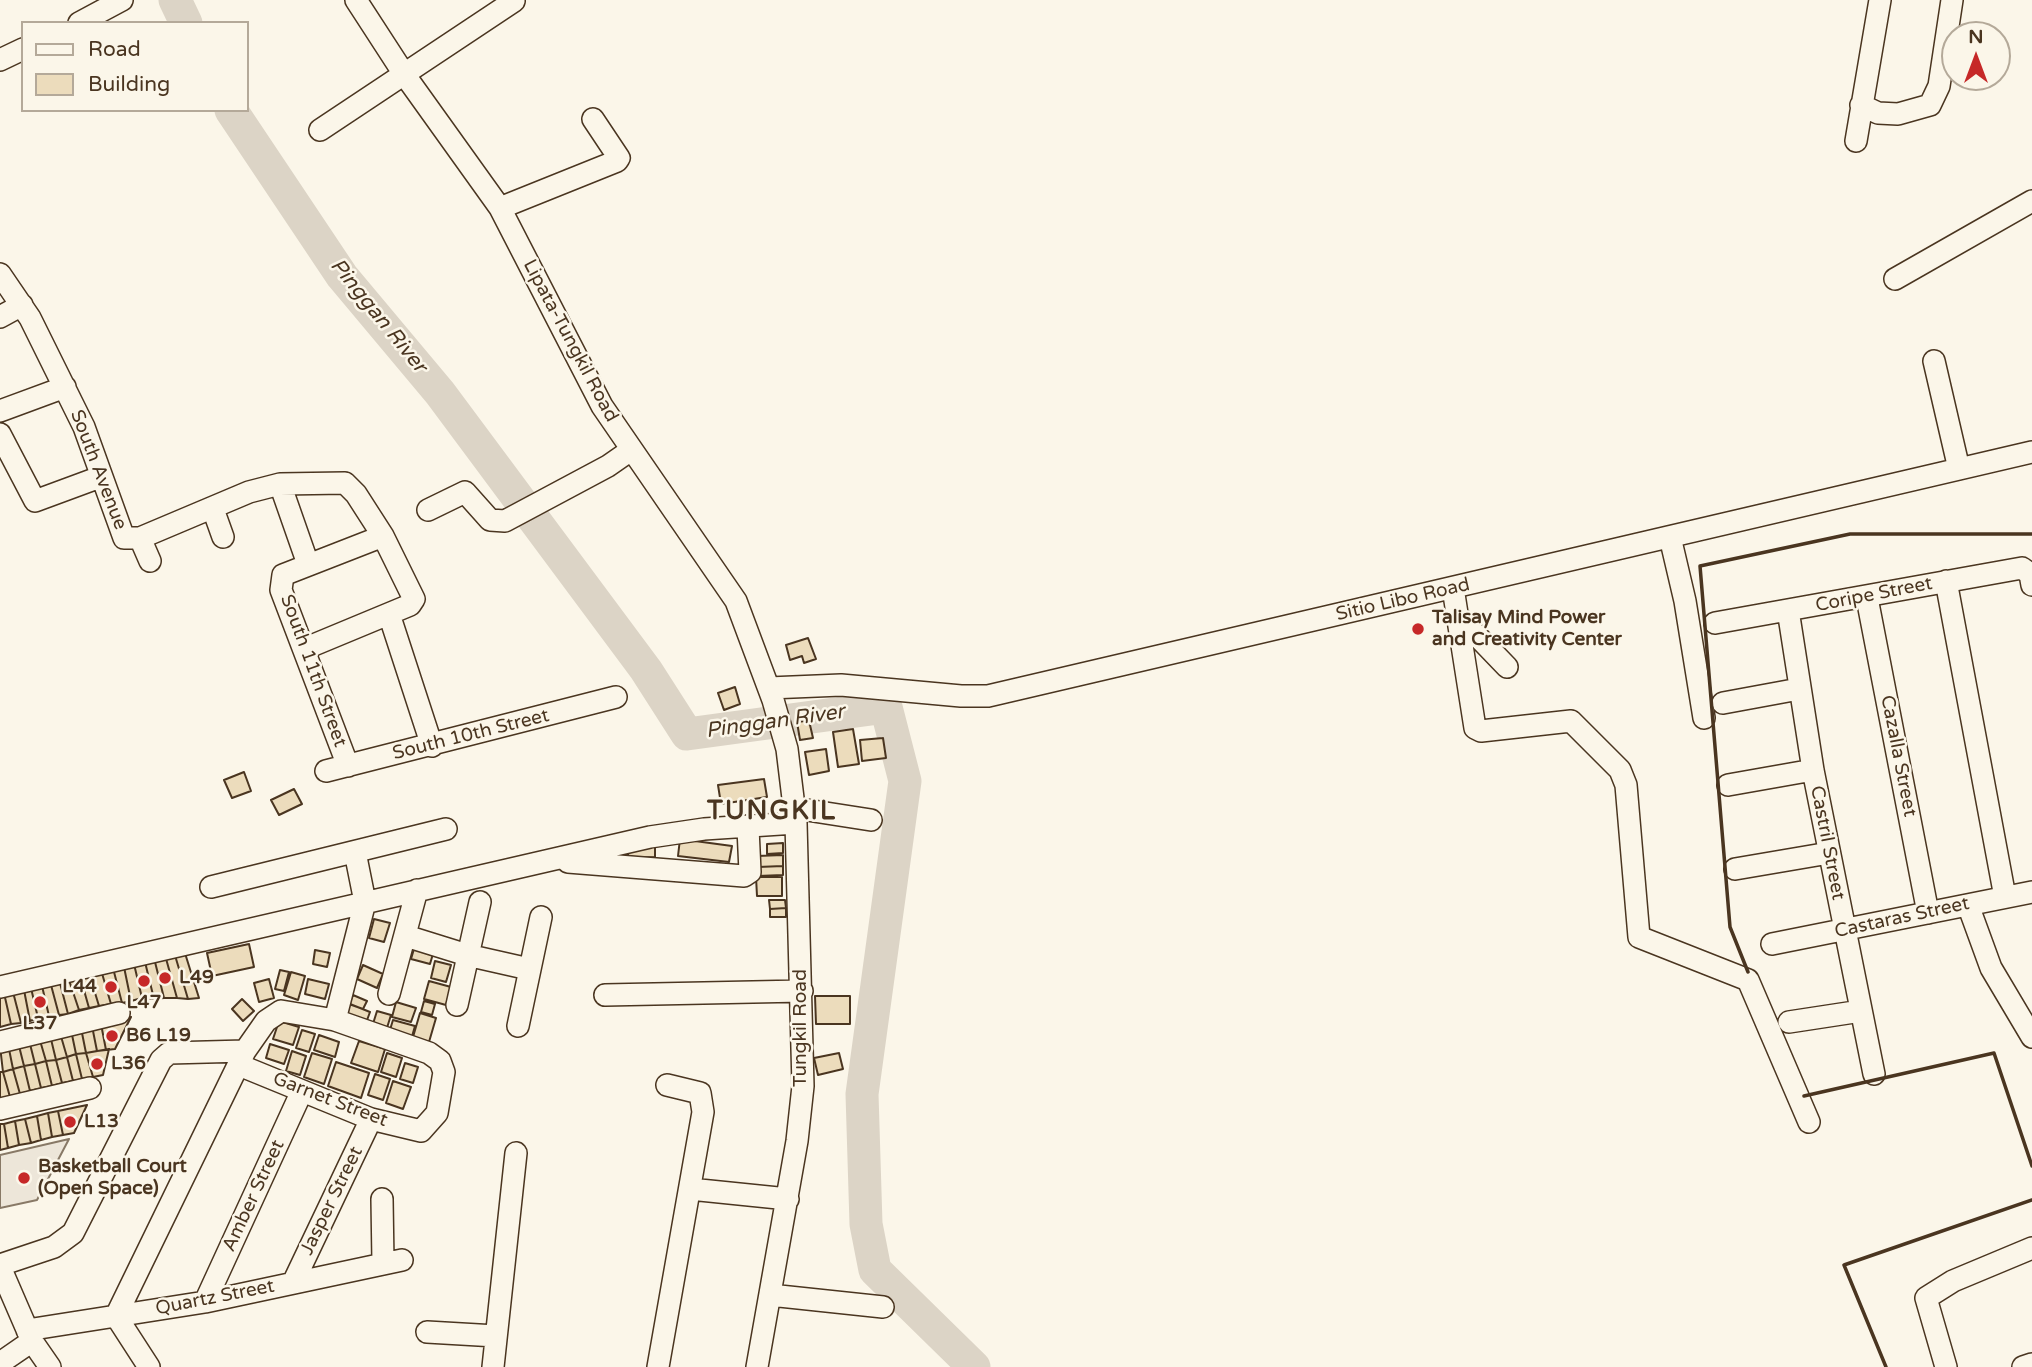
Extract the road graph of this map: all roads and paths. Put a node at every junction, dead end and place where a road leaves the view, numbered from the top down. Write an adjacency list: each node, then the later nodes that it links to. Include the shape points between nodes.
1 (122, 0): 6 (street)
2 (356, 0): 10 (street, Lipata-Tungkil Road)
3 (1880, 0): 11 (street)
4 (1952, 0): 11 (street, via 1939,86 1930,104 1898,114 1878,113)
5 (514, 1): 10 (street)
6 (96, 7): 7 (street)
7 (81, 21)
8 (21, 50): 9 (street)
9 (0, 58)
10 (404, 74): 13 (street); 16 (street, Lipata-Tungkil Road)
11 (1861, 104): 14 (street)
12 (593, 119): 16 (street, via 617,161)
13 (320, 130)
14 (1856, 141)
15 (2032, 201): 18 (street)
16 (500, 208): 25 (street, Lipata-Tungkil Road, via 602,407)
17 (0, 274): 19 (street, South Avenue)
18 (1895, 279)
19 (22, 305): 20 (street); 22 (street, South Avenue)
20 (0, 317)
21 (1934, 361): 27 (street)
22 (65, 387): 23 (street); 28 (street, South Avenue, via 84,426)
23 (0, 411)
24 (0, 434): 28 (street, via 35,500)
25 (631, 450): 31 (street, via 514,517 490,520 465,492); 49 (street, Lipata-Tungkil Road, via 736,601)
26 (2032, 452): 27 (street, Sitio Libo Road)
27 (1959, 469): 34 (street, Sitio Libo Road)
28 (100, 477): 35 (street, South Avenue, via 120,532 124,538)
29 (280, 484): 30 (street, South Avenue); 32 (street, South Avenue, via 345,483); 37 (street)
30 (213, 509): 33 (street); 35 (street, South Avenue)
31 (428, 510)
32 (383, 536): 37 (street); 43 (street, via 414,599)
33 (223, 537)
34 (1670, 537): 40 (street, Sitio Libo Road); 52 (street)
35 (140, 538): 36 (street)
36 (150, 561)
37 (307, 564): 46 (street, South 11th Street, via 283,575 281,590)
38 (2031, 579): 39 (street, Coripe Street, via 2022,568)
39 (1946, 581): 41 (street, Coripe Street); 69 (street)
40 (1452, 588): 44 (street); 49 (street, Sitio Libo Road, via 988,696 841,685)
41 (1867, 598): 42 (street, Coripe Street); 73 (street, Cazalla Street)
42 (1788, 610): 45 (street, Coripe Street); 48 (street, Castril Street)
43 (389, 614): 46 (street); 53 (street)
44 (1456, 614): 47 (street); 99 (street, via 1475,728 1571,721 1620,770 1626,785 1639,937 1748,981)
45 (1716, 623)
46 (304, 649): 54 (street, South 11th Street)
47 (1507, 667)
48 (1799, 689): 51 (street); 55 (street, Castril Street)
49 (771, 694): 58 (street, Tungkil Road, via 787,749)
50 (616, 697): 53 (street, South 10th Street)
51 (1723, 703)
52 (1704, 718)
53 (432, 746): 54 (street, South 10th Street)
54 (348, 766): 56 (street, South 10th Street)
55 (1813, 770): 57 (street); 63 (street, Castril Street)
56 (326, 771)
57 (1728, 785)
58 (795, 816): 59 (street); 60 (street); 81 (street, Tungkil Road)
59 (871, 820)
60 (748, 828): 64 (street, via 650,837); 64 (street, via 750,872 744,876)
61 (446, 829): 62 (street)
62 (355, 852): 66 (street); 70 (street)
63 (1829, 853): 65 (street); 75 (street, Castril Street)
64 (545, 861): 67 (street)
65 (1735, 869)
66 (211, 887)
67 (417, 890): 70 (street); 76 (street)
68 (2032, 891): 69 (street, Castaras Street)
69 (2005, 897): 72 (street, Castaras Street)
70 (365, 902): 80 (street); 87 (street)
71 (480, 902): 78 (street)
72 (1968, 905): 73 (street, Castaras Street); 90 (street, via 1991,968)
73 (1928, 913): 75 (street, Castaras Street)
74 (541, 917): 79 (street)
75 (1845, 931): 77 (street, Castaras Street); 85 (street, Castril Street)
76 (406, 936): 78 (street); 82 (street)
77 (1772, 944)
78 (467, 955): 79 (street); 84 (street)
79 (529, 969): 89 (street)
80 (0, 987)
81 (802, 991): 83 (street); 103 (street, Tungkil Road, via 803,1086)
82 (389, 994)
83 (606, 995)
84 (457, 1005)
85 (1861, 1011): 88 (street); 93 (street, Castril Street)
86 (118, 1013): 91 (street)
87 (335, 1020): 92 (street, via 281,1011 266,1021); 98 (street, Garnet Street, via 440,1061 444,1072 437,1112 421,1131)
88 (1789, 1022)
89 (518, 1026)
90 (2032, 1037)
91 (0, 1042)
92 (242, 1058): 96 (street, Garnet Street); 105 (street, via 169,1053 161,1060 73,1233 54,1247); 110 (street)
93 (1874, 1074)
94 (667, 1085): 101 (street, via 700,1093 702,1101 703,1121)
95 (90, 1088): 97 (street)
96 (303, 1091): 98 (street, Garnet Street); 108 (street, Amber Street)
97 (0, 1109)
98 (371, 1119): 106 (street, Jasper Street)
99 (1809, 1122)
100 (516, 1153): 113 (street)
101 (690, 1189): 103 (street); 119 (street)
102 (382, 1199): 106 (street, Quartz Street, via 392,1261)
103 (788, 1199): 107 (street, Tungkil Road)
104 (2032, 1248): 121 (street, via 1953,1281 1926,1298)
105 (0, 1266): 112 (street)
106 (293, 1283): 108 (street, Quartz Street)
107 (770, 1295): 109 (street); 120 (street, Tungkil Road)
108 (205, 1302): 110 (street, Quartz Street)
109 (883, 1307)
110 (116, 1316): 112 (street, Quartz Street); 117 (street)
111 (427, 1332): 113 (street)
112 (30, 1335): 114 (street); 116 (street)
113 (496, 1336): 118 (street)
114 (0, 1363)
115 (2032, 1364): 122 (street)
116 (50, 1367)
117 (149, 1367)
118 (493, 1367)
119 (658, 1367)
120 (757, 1367)
121 (1946, 1367)
122 (2023, 1367)

